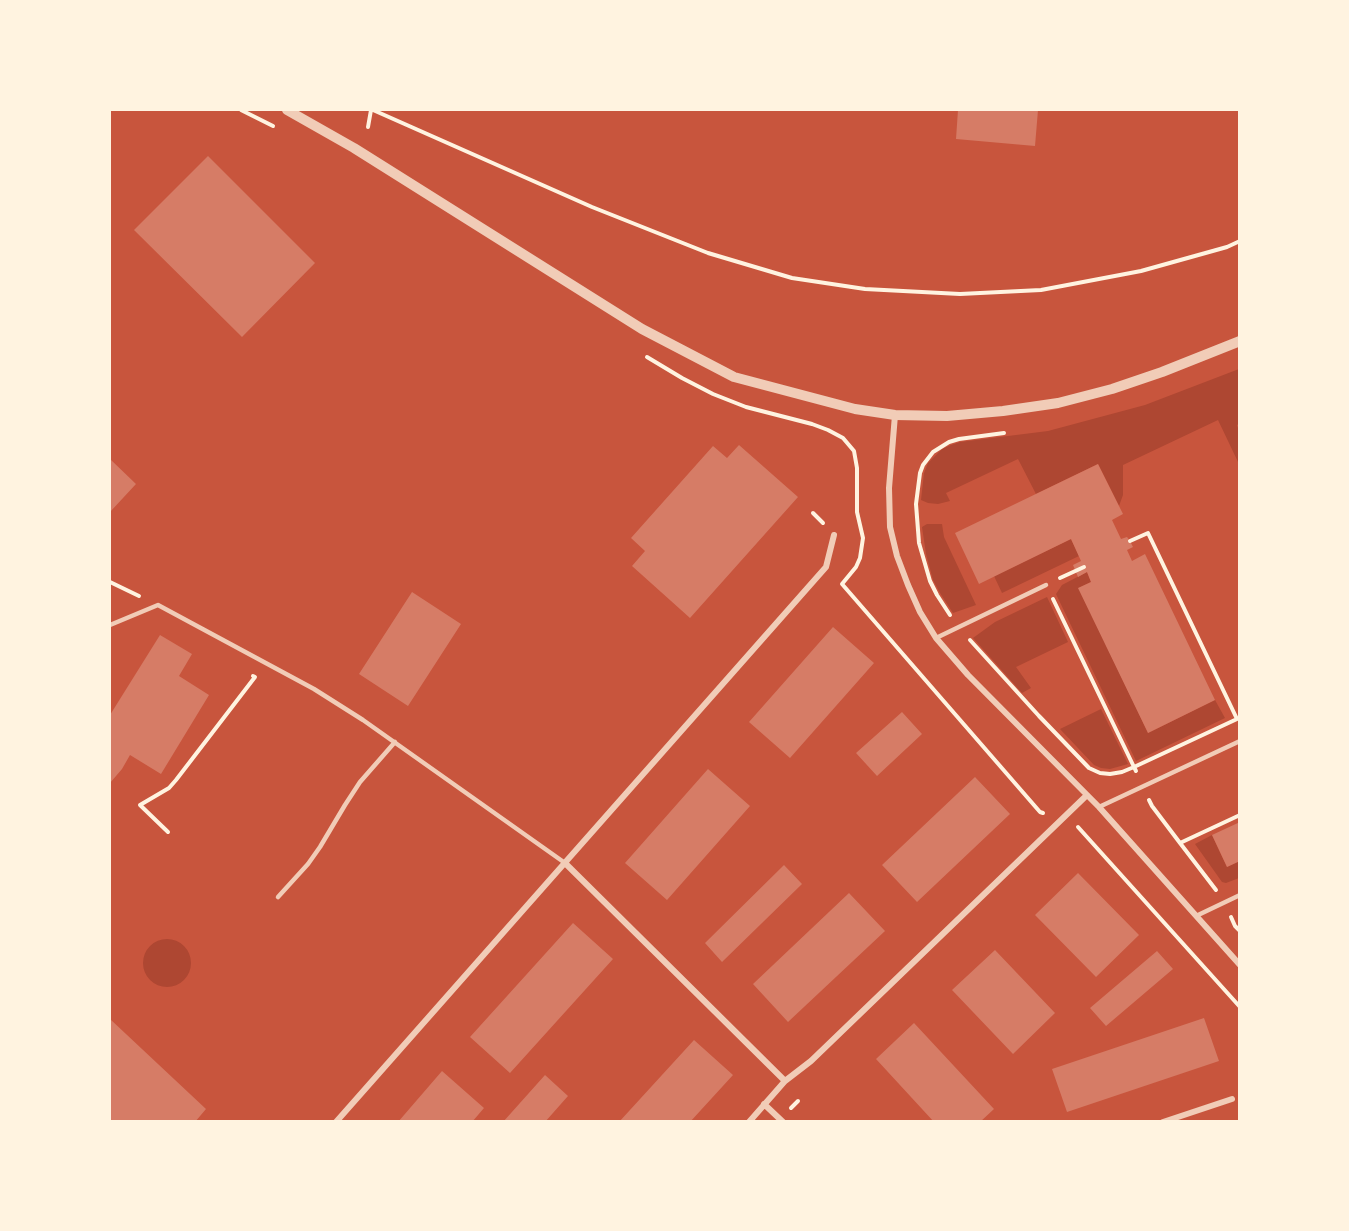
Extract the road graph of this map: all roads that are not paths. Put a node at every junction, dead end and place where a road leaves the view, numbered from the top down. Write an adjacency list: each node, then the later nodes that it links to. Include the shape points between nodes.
1 (287, 110): 3 (street, via 642,329 734,377 855,409)
2 (1239, 341): 3 (street, via 1162,372 1058,403 959,415)
3 (895, 415): 7 (street, via 890,527 908,585)
4 (834, 535): 12 (street, via 826,567)
5 (1046, 585): 7 (lane)
6 (110, 625): 9 (lane, via 158,605 314,689)
7 (936, 638): 10 (street)
8 (1239, 741): 11 (lane)
9 (395, 742): 12 (lane); 14 (lane, via 360,782 308,864)
10 (1087, 795): 11 (street); 17 (street, via 811,1061)
11 (1098, 807): 15 (street)
12 (565, 863): 17 (street); 20 (street)
13 (1239, 895): 15 (lane)
14 (278, 897)
15 (1196, 916): 16 (street)
16 (1239, 965)
17 (785, 1081): 19 (street)
18 (1232, 1099): 23 (street)
19 (764, 1104): 21 (street); 22 (street)
20 (336, 1122)
21 (749, 1122)
22 (783, 1122)
23 (1163, 1122)

